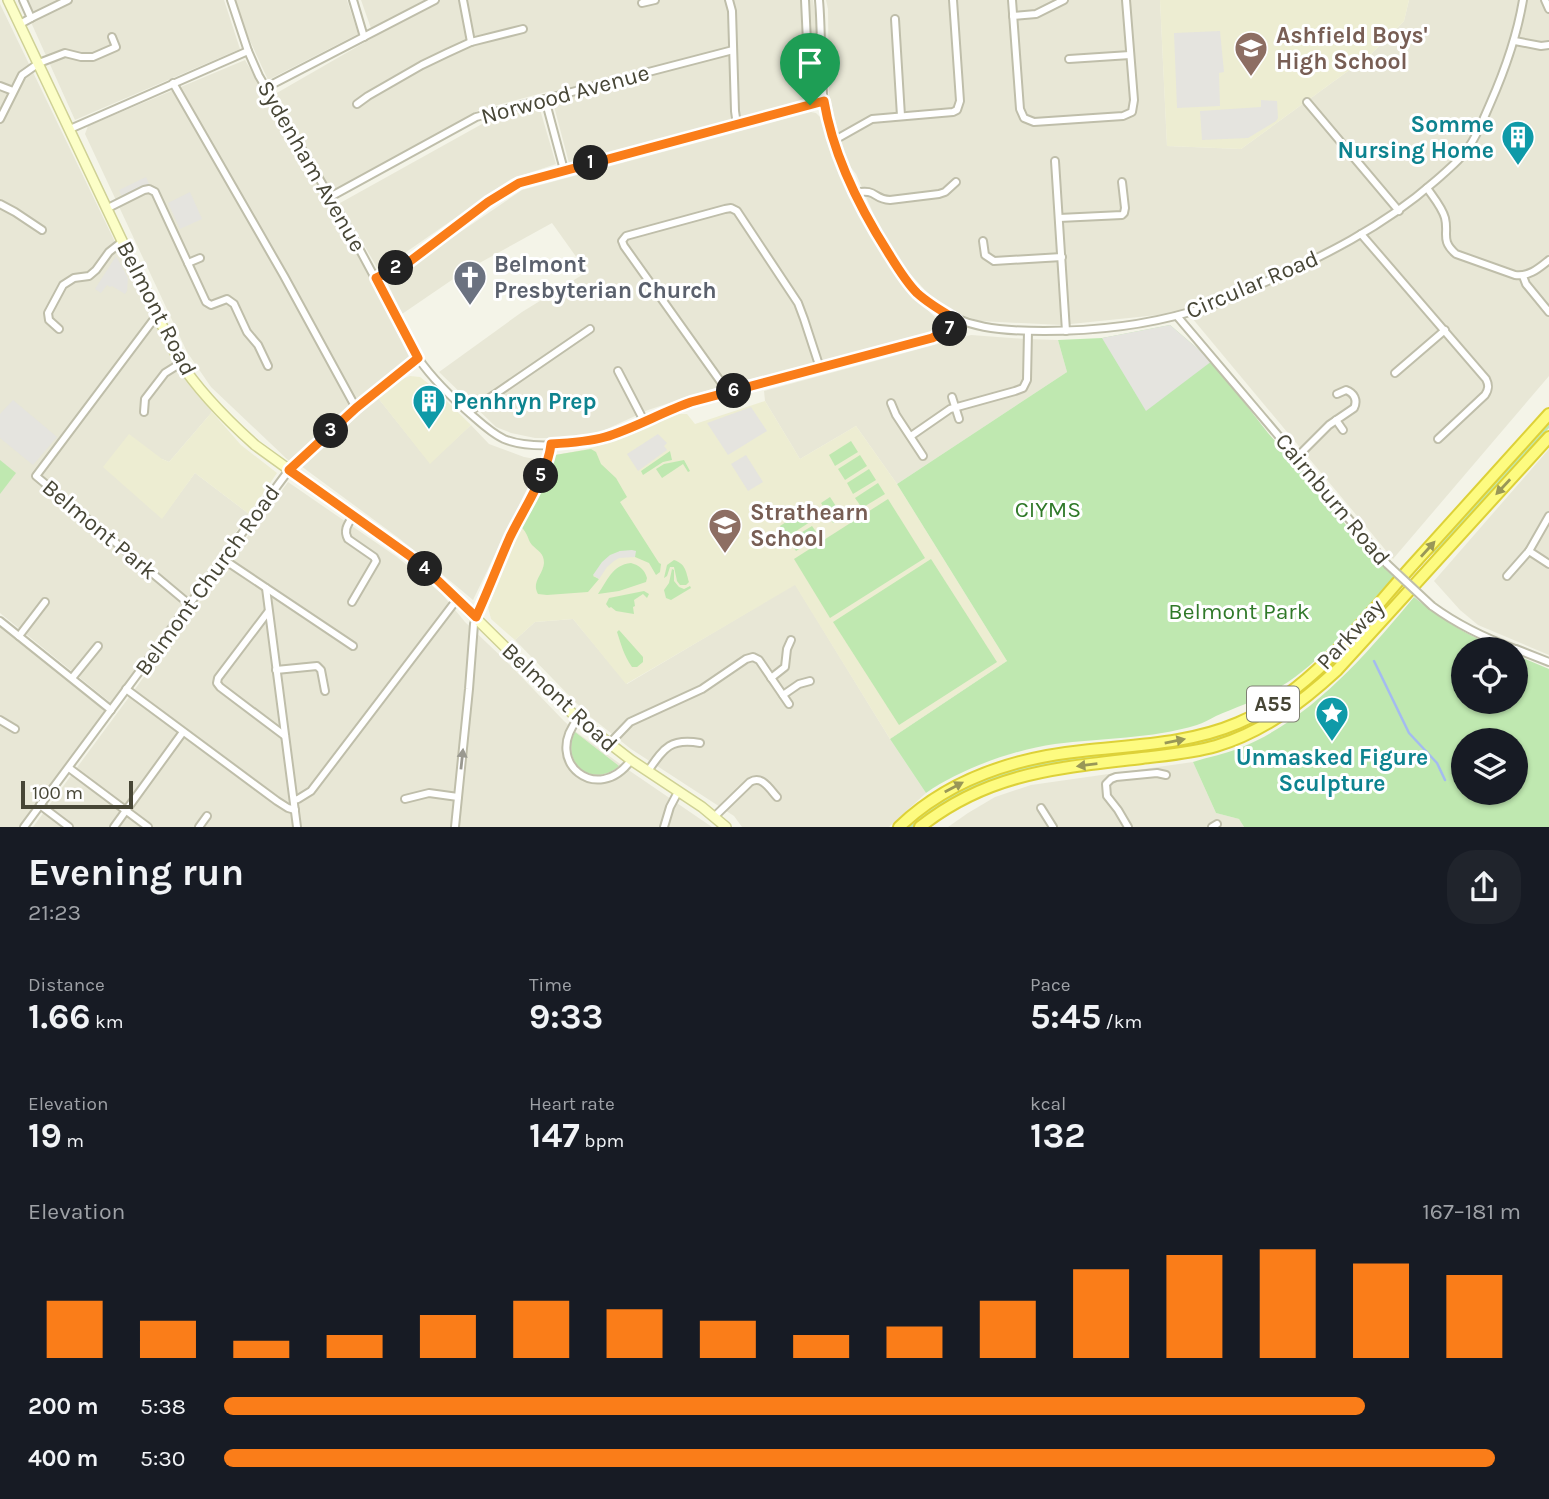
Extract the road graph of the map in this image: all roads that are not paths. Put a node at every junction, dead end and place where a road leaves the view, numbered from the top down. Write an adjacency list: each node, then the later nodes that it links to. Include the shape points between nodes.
1 (8, 0): 24 (main road, Belmont Road)
2 (23, 0): 22 (street)
3 (68, 0): 22 (street)
4 (231, 0): 33 (street, Sydenham Avenue)
5 (352, 0): 27 (street)
6 (435, 0): 27 (street)
7 (463, 0): 29 (street)
8 (655, 0): 18 (street); 19 (street)
9 (729, 0): 32 (street)
10 (805, 0): 46 (street)
11 (819, 0): 43 (street, Circular Road)
12 (953, 0): 47 (street, via 959,106 953,112)
13 (1012, 0): 21 (street)
14 (1063, 0): 21 (street, via 1036,14)
15 (1126, 0): 34 (street)
16 (1523, 0): 28 (street, Circular Road)
17 (1545, 0): 20 (street)
18 (642, 4)
19 (657, 9)
20 (1549, 9)
21 (1013, 16): 34 (street, via 1020,109 1030,121 1129,114 1135,104)
22 (31, 18): 24 (street)
23 (895, 19): 47 (street)
24 (20, 23): 37 (main road, Belmont Road)
25 (523, 29): 29 (street)
26 (112, 37): 31 (street)
27 (364, 37): 40 (street)
28 (1514, 41): 30 (street); 56 (street, Circular Road, via 1471,144)
29 (471, 42): 45 (street)
30 (1549, 45)
31 (116, 47): 35 (street); 37 (street, via 93,57 65,53)
32 (733, 50): 42 (street, Norwood Avenue); 49 (street)
33 (248, 51): 38 (street); 40 (street, Sydenham Avenue)
34 (1130, 55): 36 (street)
35 (119, 57)
36 (1069, 59)
37 (39, 63): 41 (street, via 22,75); 50 (main road, Belmont Road)
38 (173, 83): 50 (street); 92 (street)
39 (0, 86): 41 (street)
40 (265, 88): 58 (street, Sydenham Avenue)
41 (13, 91): 48 (street)
42 (545, 99): 53 (street); 58 (street, Norwood Avenue, via 476,117)
43 (824, 101): 46 (street); 51 (street, Circular Road)
44 (1307, 102): 61 (street)
45 (357, 104)
46 (810, 105): 49 (street)
47 (901, 116): 51 (street, via 872,119)
48 (0, 119)
49 (737, 125): 53 (street)
50 (70, 129): 60 (main road, Belmont Road)
51 (834, 141): 57 (street, Circular Road)
52 (1055, 161): 62 (street)
53 (564, 170): 72 (street, via 512,186 409,262)
54 (956, 182): 57 (street, via 939,194 890,200 867,191)
55 (1122, 182): 62 (street, via 1124,214)
56 (1427, 188): 61 (street, Circular Road); 71 (street, via 1442,209 1449,248)
57 (854, 194): 76 (street, Circular Road, via 916,292)
58 (330, 197): 72 (street, Sydenham Avenue)
59 (0, 204): 63 (street)
60 (108, 208): 65 (main road, Belmont Road); 70 (street, via 152,190)
61 (1399, 211): 64 (street, Circular Road)
62 (1059, 218): 67 (street)
63 (42, 230)
64 (1361, 234): 75 (street, Circular Road, via 1279,276); 79 (street)
65 (123, 241): 74 (main road, Belmont Road); 77 (street, via 89,276 63,285 48,313)
66 (983, 241): 67 (street, via 985,255 992,261)
67 (1062, 257): 81 (street)
68 (200, 258): 70 (street)
69 (1549, 260): 71 (street)
70 (188, 263): 84 (street, via 208,304 227,299 234,304)
71 (1523, 276): 73 (street)
72 (376, 278): 82 (street, Sydenham Avenue)
73 (1549, 312)
74 (157, 315): 83 (main road, Belmont Road); 118 (street, Belmont Park, via 36,476)
75 (1177, 316): 81 (street, Circular Road); 106 (street, Cairnburn Road)
76 (957, 320): 80 (street, Circular Road); 85 (street, Sydenham Avenue, via 932,338)
77 (59, 329)
78 (590, 329): 95 (street)
79 (1445, 330): 87 (street); 103 (street, via 1486,379 1488,390)
80 (1028, 331): 81 (street, Circular Road); 93 (street, via 1023,388)
81 (1066, 331)
82 (418, 358): 92 (street, Belmont Church Road); 95 (street, Sydenham Avenue)
83 (181, 363): 94 (street, via 165,373 145,399); 107 (main road, Belmont Road, via 235,428)
84 (268, 366)
85 (820, 368): 88 (street, Sydenham Avenue); 88 (street, via 797,303 737,211 725,209 628,235 624,246)
86 (618, 371): 99 (street)
87 (1395, 373)
88 (728, 392): 99 (street, Sydenham Avenue)
89 (1337, 394): 98 (street, via 1348,391 1356,402 1352,411)
90 (952, 397): 93 (street)
91 (891, 403): 101 (street)
92 (356, 408): 107 (street, Belmont Church Road)
93 (955, 408): 97 (street); 101 (street)
94 (144, 412)
95 (469, 412): 104 (street, Sydenham Avenue, via 502,438)
96 (1549, 414): 169 (highway, Parkway / A55, one-way to 96, via 940,795 999,767 1200,735 1239,723 1289,694 1334,654)
97 (959, 419)
98 (1336, 420): 100 (street); 106 (street)
99 (644, 421): 104 (street, Sydenham Avenue, via 594,440)
100 (1343, 430)
101 (911, 436): 105 (street)
102 (1549, 437): 170 (highway, Parkway / A55, one-way to 170, via 1337,670 1272,722 1232,741 1192,752 1023,775 965,797)
103 (1438, 439)
104 (551, 444): 120 (street, via 545,467)
105 (923, 456)
106 (1297, 457): 123 (street, Cairnburn Road, bridge, via 1387,564 1432,606)
107 (289, 470): 108 (main road, Belmont Road); 111 (street, Belmont Church Road)
108 (353, 516): 115 (main road, Belmont Road, via 410,556); 117 (street, via 345,535 376,561)
109 (1549, 516): 110 (street)
110 (1529, 551): 112 (street); 113 (street)
111 (223, 559): 114 (street); 118 (street, Belmont Church Road)
112 (1549, 564)
113 (1507, 576)
114 (266, 588): 119 (street); 126 (street)
115 (457, 598): 120 (main road, Belmont Road); 153 (street, via 311,790)
116 (46, 602): 122 (street)
117 (352, 602)
118 (190, 604): 133 (street, Belmont Church Road)
119 (268, 612): 129 (street); 142 (street, via 217,683)
120 (476, 617): 138 (main road, Belmont Road); 150 (street, one-way to 120)
121 (0, 621): 122 (street)
122 (19, 636): 130 (street)
123 (1484, 637)
124 (791, 640): 131 (street, via 785,667)
125 (98, 646): 130 (street)
126 (353, 646)
127 (1528, 654): 128 (street, Cairnburn Road)
128 (1549, 662)
129 (276, 670): 134 (street, via 317,666); 142 (street)
130 (72, 678): 137 (street)
131 (771, 678): 135 (street); 144 (street, via 757,658 750,657 702,689 630,722)
132 (810, 681): 135 (street)
133 (127, 689): 137 (street, Belmont Church Road); 141 (street)
134 (325, 691)
135 (783, 695): 136 (street)
136 (789, 704)
137 (111, 710): 146 (street, Belmont Church Road)
138 (578, 719): 144 (main road, Belmont Road); 145 (street, via 565,749 580,773 608,779)
139 (0, 720): 140 (street)
140 (15, 729)
141 (183, 732): 156 (street); 157 (street)
142 (285, 736): 153 (street)
143 (700, 743): 147 (street, via 672,744)
144 (609, 744): 145 (main road, Belmont Road)
145 (631, 760): 147 (main road, Belmont Road)
146 (69, 768): 154 (street, Belmont Church Road); 156 (street)
147 (648, 771): 149 (main road, Belmont Road)
148 (1166, 775): 172 (street, via 1116,776 1106,784 1107,796)
149 (678, 792): 159 (main road, Belmont Road); 167 (street)
150 (458, 797): 152 (street, via 429,793); 166 (street)
151 (777, 797): 159 (street, via 755,779)
152 (405, 799)
153 (294, 800): 157 (street)
154 (40, 806): 160 (street, Belmont Church Road); 161 (street)
155 (1041, 808): 171 (street)
156 (126, 810): 162 (street); 163 (street)
157 (295, 810): 165 (street)
158 (207, 816): 164 (street)
159 (715, 817): 168 (main road, Belmont Road)
160 (24, 827)
161 (69, 827)
162 (114, 827)
163 (148, 827)
164 (199, 827)
165 (297, 827)
166 (454, 827)
167 (664, 827)
168 (726, 827)
169 (899, 827)
170 (920, 827)
171 (1053, 827)
172 (1128, 827)

